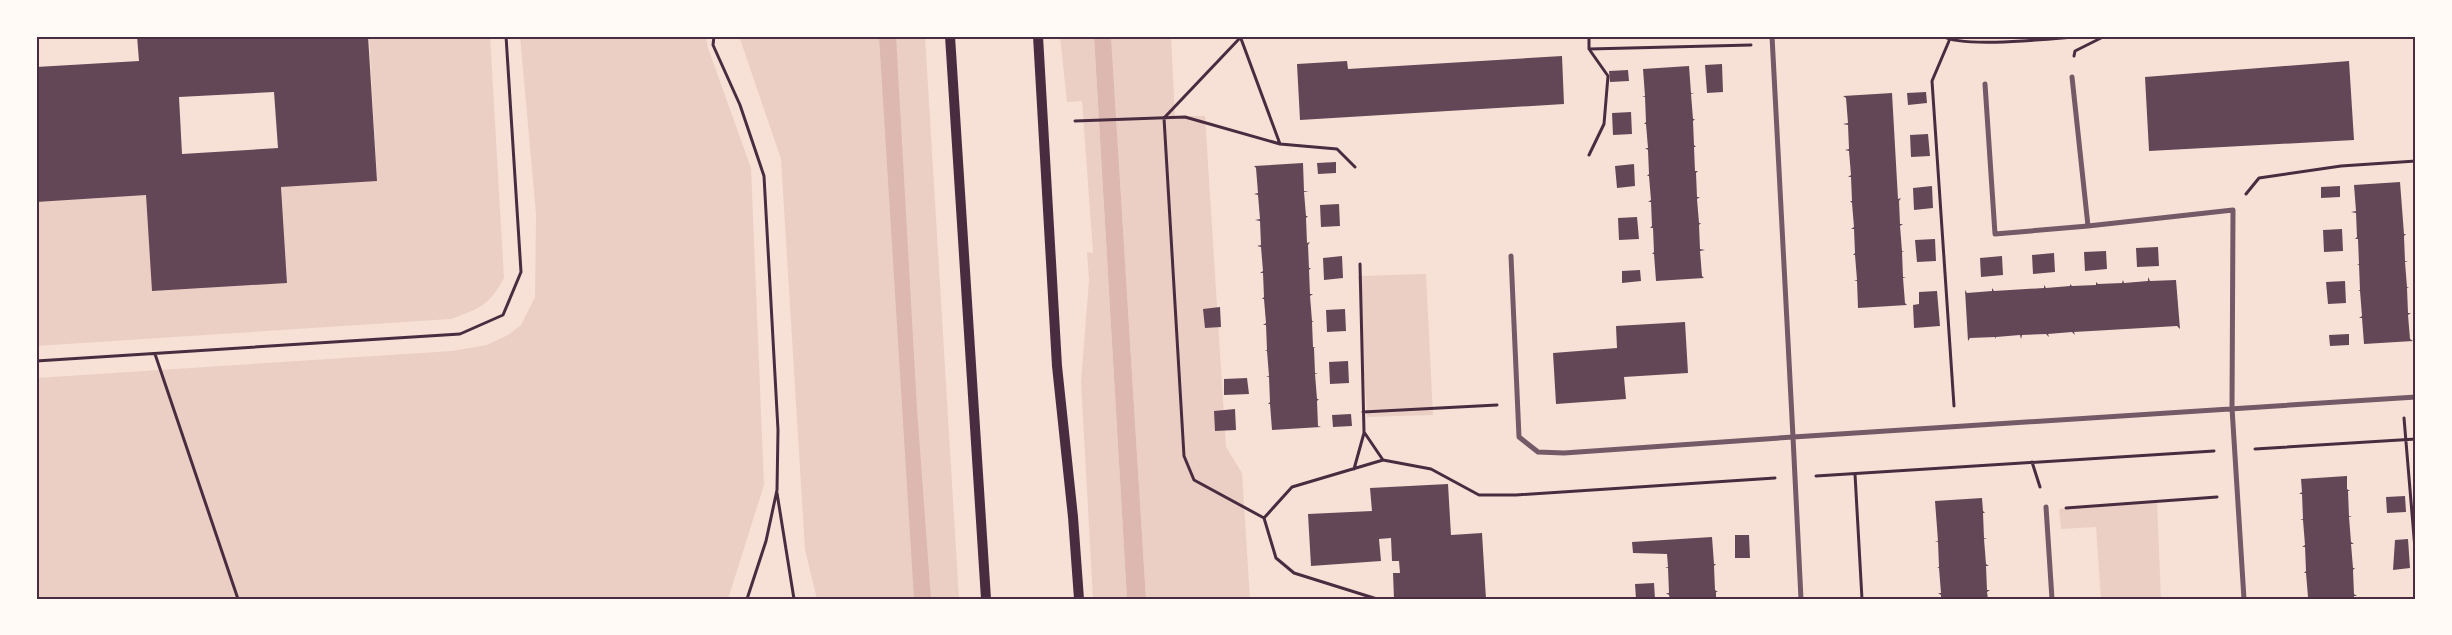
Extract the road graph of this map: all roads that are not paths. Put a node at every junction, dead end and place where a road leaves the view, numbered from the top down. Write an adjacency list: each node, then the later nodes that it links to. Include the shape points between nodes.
1 (950, 36): 12 (main road)
2 (1038, 36): 13 (main road, via 1058,366)
3 (1772, 36): 10 (street)
4 (2072, 77): 6 (street)
5 (1984, 84): 6 (street, via 1995,234)
6 (2088, 226): 9 (street, via 2234,210)
7 (1510, 256): 10 (street, via 1519,437 1538,452 1564,453)
8 (2416, 397): 9 (street)
9 (2232, 408): 10 (street); 16 (street)
10 (1794, 437): 14 (street)
11 (2046, 507): 15 (street)
12 (986, 599)
13 (1079, 599)
14 (1801, 599)
15 (2052, 599)
16 (2244, 599)

